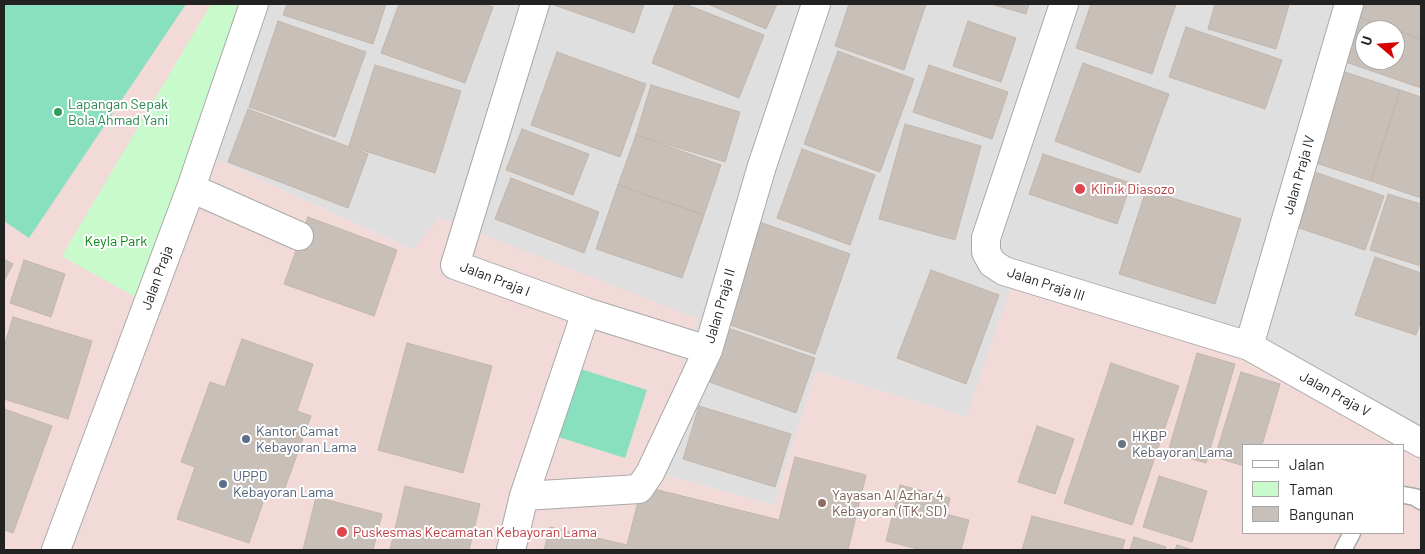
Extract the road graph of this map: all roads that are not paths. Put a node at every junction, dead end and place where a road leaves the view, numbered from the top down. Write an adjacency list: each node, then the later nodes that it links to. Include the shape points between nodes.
1 (254, 4): 6 (street, Jalan Praja)
2 (535, 4): 8 (street, Jalan Praja I, via 455,265)
3 (816, 4): 10 (street, Jalan Praja II, via 762,166)
4 (1064, 4): 9 (street, Jalan Praja III, via 986,238 986,252 992,263 1004,271)
5 (1349, 4): 9 (street, Jalan Praja IV)
6 (191, 188): 7 (street); 16 (street, Jalan Praja)
7 (299, 236)
8 (586, 312): 10 (street, Jalan Praja I); 13 (street)
9 (1249, 346): 11 (street, Jalan Praja V)
10 (708, 350): 13 (street, Jalan Praja II, via 650,473 639,489)
11 (1421, 443)
12 (1405, 495): 14 (lane)
13 (524, 496): 17 (street)
14 (1421, 501)
15 (1351, 534): 18 (lane)
16 (56, 550)
17 (510, 550)
18 (1343, 550)

